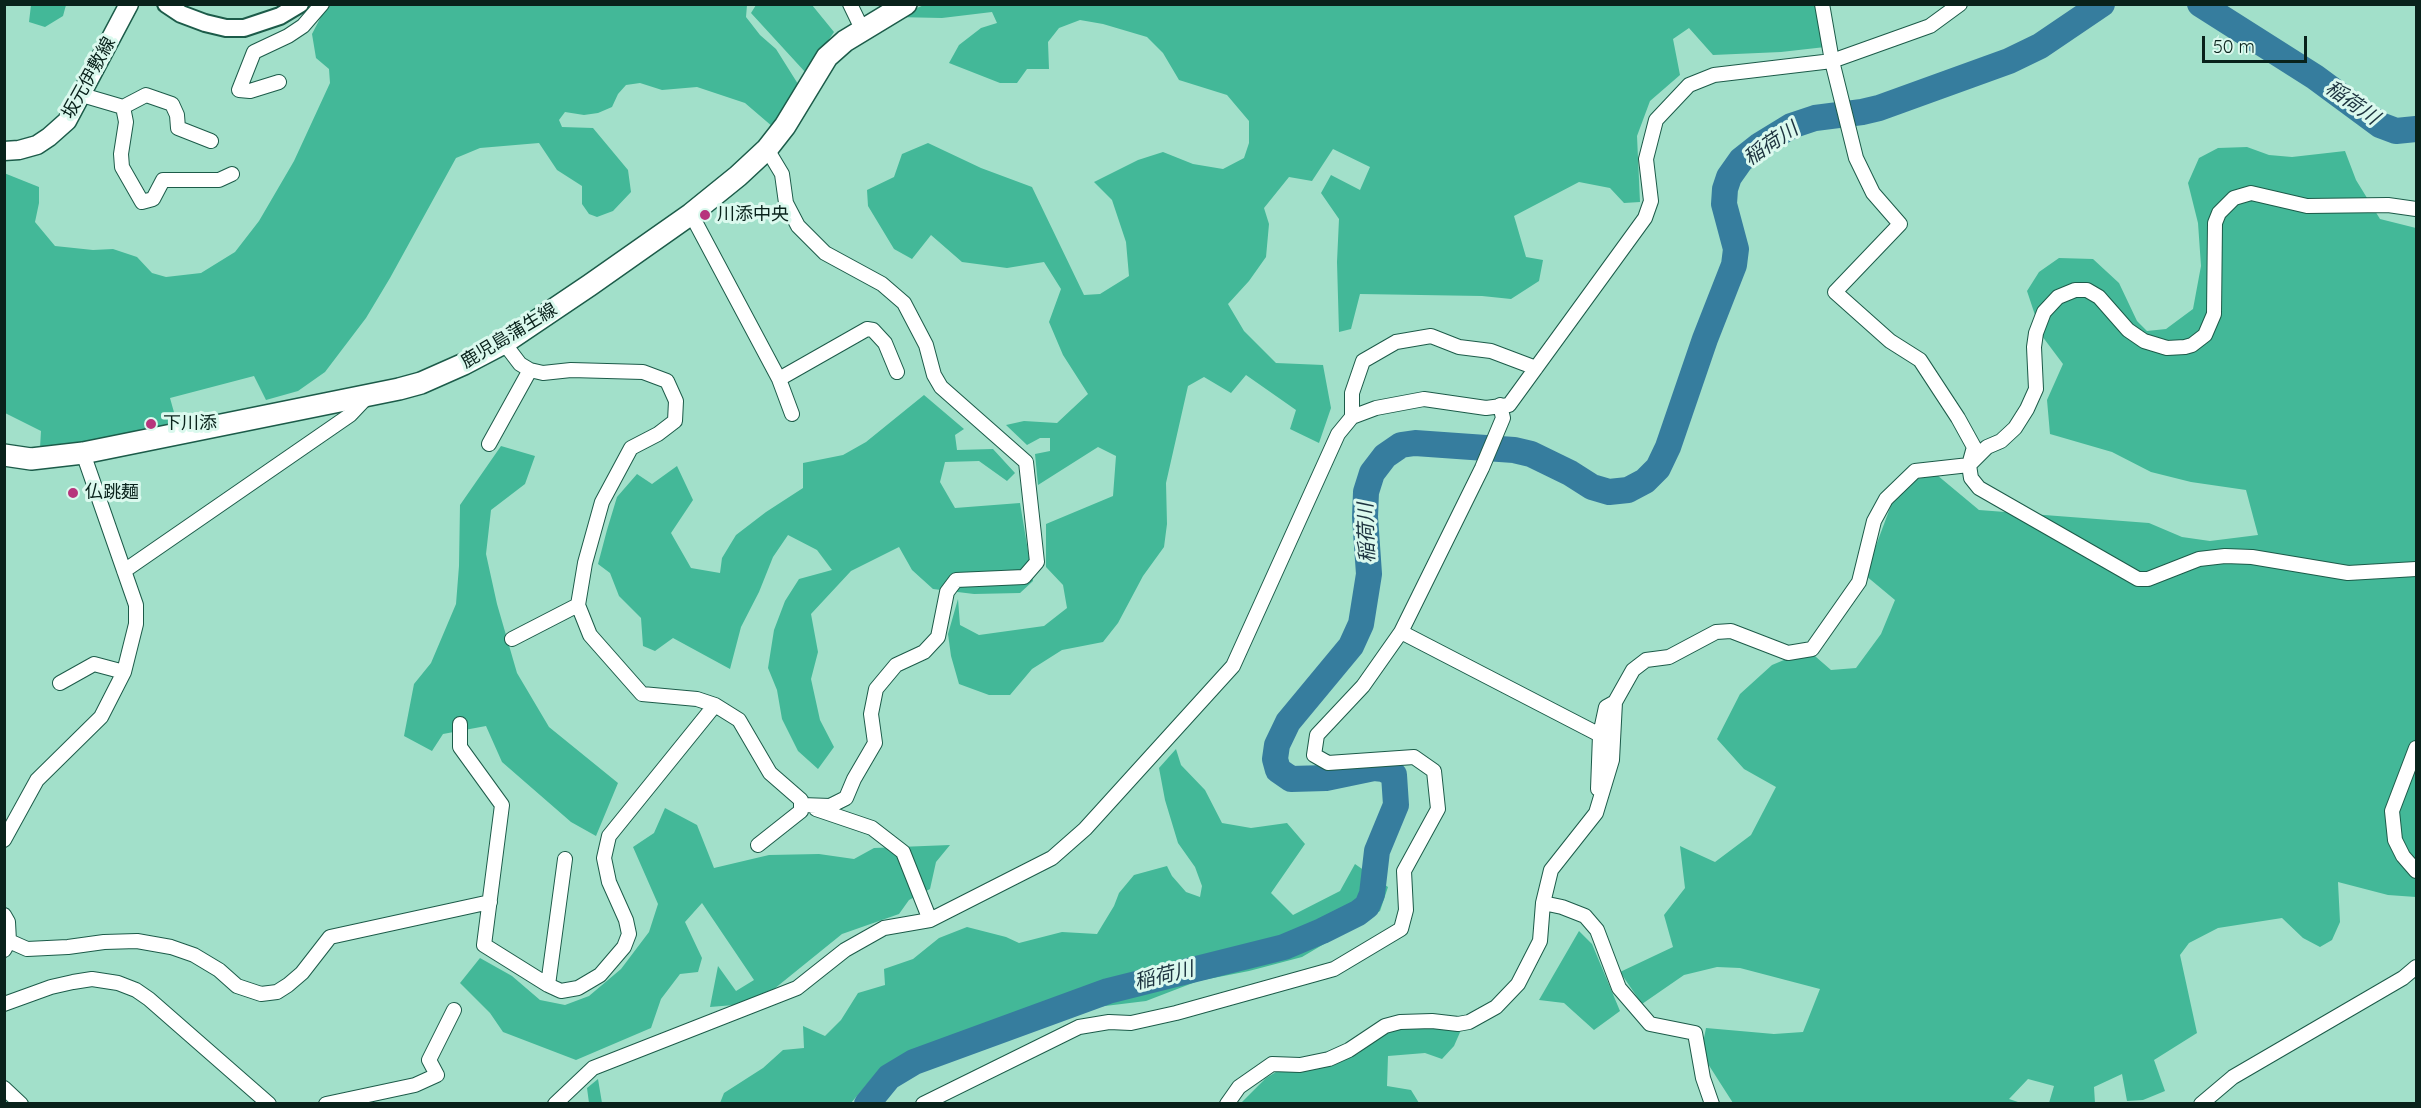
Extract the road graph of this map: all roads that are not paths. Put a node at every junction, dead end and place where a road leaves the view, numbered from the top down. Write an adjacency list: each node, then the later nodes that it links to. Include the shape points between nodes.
1 (129, 4): 12 (main road, 坂元伊敷線)
2 (166, 4): 3 (street, via 205,23 226,28 244,28 273,20)
3 (300, 4)
4 (322, 4): 11 (street, via 303,26 255,52 238,90 250,91)
5 (850, 4): 9 (street)
6 (906, 4): 9 (main road, 鹿児島蒲生線)
7 (1822, 4): 10 (street)
8 (1960, 4): 10 (street, via 1930,26)
9 (863, 31): 15 (main road, 鹿児島蒲生線, via 828,57)
10 (1832, 61): 21 (street, via 1714,75 1689,85 1656,120 1646,159 1651,201 1646,218); 32 (street, via 1856,158 1873,193 1900,224 1835,292 1890,341 1920,360 1974,447)
11 (279, 82)
12 (82, 95): 13 (street); 16 (main road, 坂元伊敷線, via 67,121 49,137 28,148)
13 (123, 107): 14 (street, via 146,95 172,104 178,128); 17 (street, via 126,122 122,167 142,202 153,200 163,180 219,180)
14 (211, 141)
15 (767, 149): 19 (main road, 鹿児島蒲生線); 45 (street, via 782,174 786,203 798,226 825,253 882,284 904,303 926,345 941,387 1026,462 1036,562 1024,577 956,580 947,591 938,637 924,652 896,665 876,689 871,714 875,743 846,798 830,806)
16 (4, 150)
17 (232, 174)
18 (2416, 209): 32 (street, via 2388,204 2307,206 2251,193 2234,198 2215,223 2214,314 2205,335 2185,347 2167,348 2144,341 2087,290 2058,297 2044,312 2036,333 2036,389 2027,410 2015,428)
19 (691, 214): 20 (main road, 鹿児島蒲生線); 24 (street)
20 (504, 343): 22 (street, via 520,364); 25 (main road, 鹿児島蒲生線, via 421,383)
21 (1536, 368): 26 (street); 28 (street, via 1491,351 1459,347 1431,336 1396,342 1364,361 1352,393)
22 (530, 370): 29 (street); 35 (street, via 643,372 667,381 676,401 675,421 631,448 602,502)
23 (897, 372): 24 (street, via 885,343 867,329)
24 (779, 379): 27 (street)
25 (368, 396): 30 (main road, 鹿児島蒲生線); 34 (street, via 350,415)
26 (1501, 412): 28 (street, via 1424,399); 36 (street, via 1482,468)
27 (792, 414)
28 (1352, 417): 54 (street, via 1338,434 1233,666 1085,829 1052,858)
29 (489, 444)
30 (83, 453): 31 (main road, 鹿児島蒲生線, via 31,459); 34 (street)
31 (4, 455)
32 (1969, 465): 33 (street, via 1971,478 1979,488 2138,579 2148,579 2199,559 2225,555 2348,573); 40 (street, via 1915,471 1886,499 1874,521 1858,582 1812,649 1788,653 1731,631 1716,632 1669,657 1646,660 1633,670)
33 (2416, 569)
34 (124, 572): 38 (street, via 136,605 136,624)
35 (578, 605): 37 (street); 41 (street, via 590,635 642,694 697,699)
36 (1401, 632): 43 (street); 65 (street, via 1363,686 1317,735 1314,755 1328,763 1414,757 1434,771 1438,809 1404,871 1406,910 1401,929 1334,969 1176,1013 1131,1023 1079,1027)
37 (512, 639)
38 (124, 672): 39 (street, via 94,664); 47 (street, via 101,717 37,780)
39 (60, 683)
40 (1615, 702): 43 (street, via 1606,707); 46 (street, via 1612,760)
41 (715, 705): 45 (street, via 739,720 770,773); 57 (street, via 609,836 604,858 609,882 626,920 629,934 624,947 600,975 578,988 561,991)
42 (460, 724): 51 (street, via 460,747 502,805)
43 (1600, 735): 46 (street)
44 (2416, 748): 50 (street, via 2392,812 2394,840)
45 (802, 805): 48 (street, via 801,811); 54 (street, via 872,828 903,852)
46 (1596, 813): 52 (street, via 1551,870)
47 (4, 840)
48 (758, 845)
49 (565, 859): 57 (street)
50 (2416, 871)
51 (490, 902): 55 (street, via 330,937 288,986 261,994 237,986 194,955 171,947 138,941 35,949); 57 (street, via 484,945)
52 (1543, 903): 66 (street, via 1540,941 1518,984 1497,1007 1458,1024 1400,1022 1385,1026 1329,1059 1300,1065 1272,1064 1239,1087); 67 (street, via 1585,916 1597,930 1619,988 1650,1024 1695,1033)
53 (4, 915): 55 (street, via 8,922)
54 (930, 920): 64 (street, via 884,928 844,950 797,988 593,1068)
55 (7, 946)
56 (2416, 967): 68 (street, via 2233,1077)
57 (548, 985)
58 (4, 1004): 62 (street, via 73,982 118,983 136,990 165,1012)
59 (454, 1010): 63 (street, via 429,1060 437,1075 415,1085)
60 (4, 1088): 61 (street)
61 (21, 1104)
62 (269, 1104)
63 (326, 1104)
64 (555, 1104)
65 (923, 1104)
66 (1227, 1104)
67 (1712, 1104)
68 (2201, 1104)

